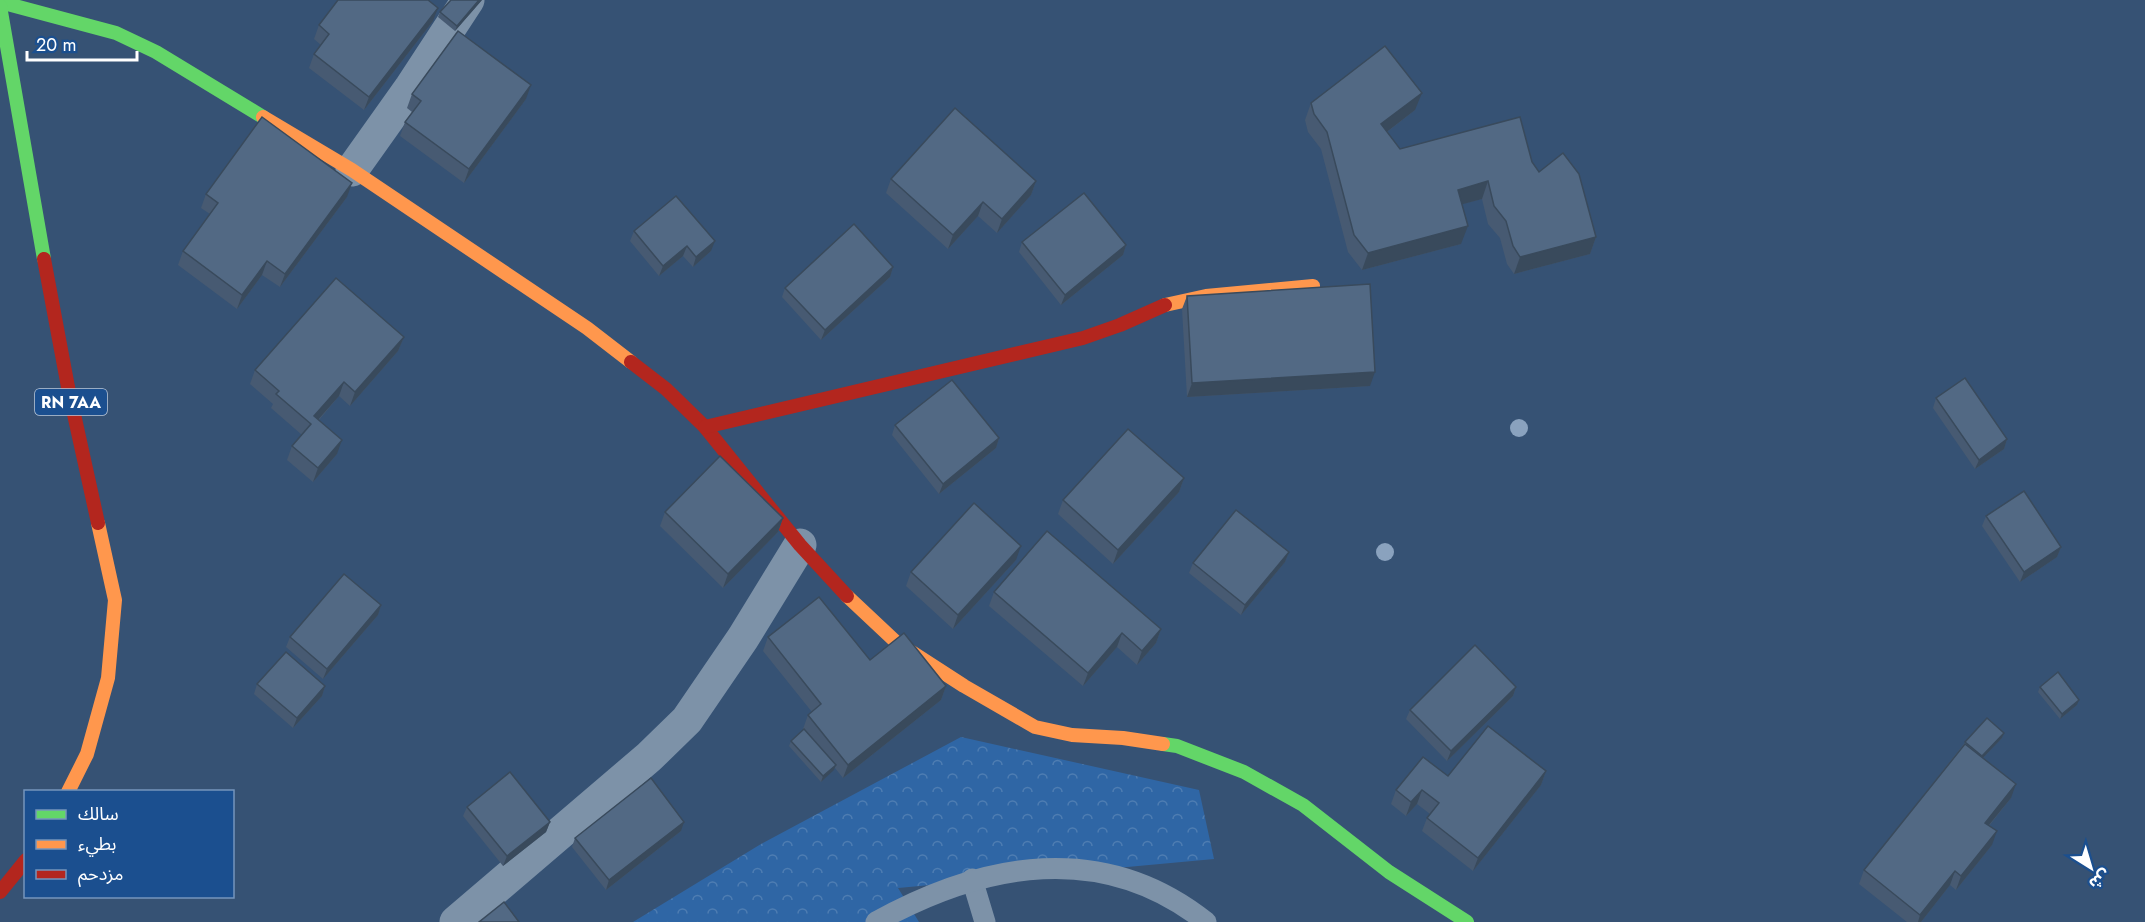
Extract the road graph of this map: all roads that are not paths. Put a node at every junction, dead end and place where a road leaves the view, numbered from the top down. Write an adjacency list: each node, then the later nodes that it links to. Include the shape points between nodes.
1 (468, 0): 4 (street)
2 (0, 4): 3 (street, RN 7AA); 4 (street, via 116,33 146,47)
3 (7, 89): 8 (street, RN 7AA, via 115,600 108,678 87,754)
4 (352, 170): 6 (street, via 586,328 666,389)
5 (1313, 286): 6 (street, via 1206,296 1166,304 1083,338)
6 (705, 427): 7 (street)
7 (800, 545): 12 (street, via 687,720); 16 (street, via 896,642 1035,727 1072,735 1177,746 1244,772 1303,805 1389,872)
8 (69, 790)
9 (24, 862): 11 (street)
10 (972, 879): 13 (lane, via 928,895); 14 (lane); 15 (lane, via 1032,869 1112,873 1167,894)
11 (0, 892)
12 (456, 922)
13 (876, 922)
14 (985, 922)
15 (1206, 922)
16 (1467, 922)

